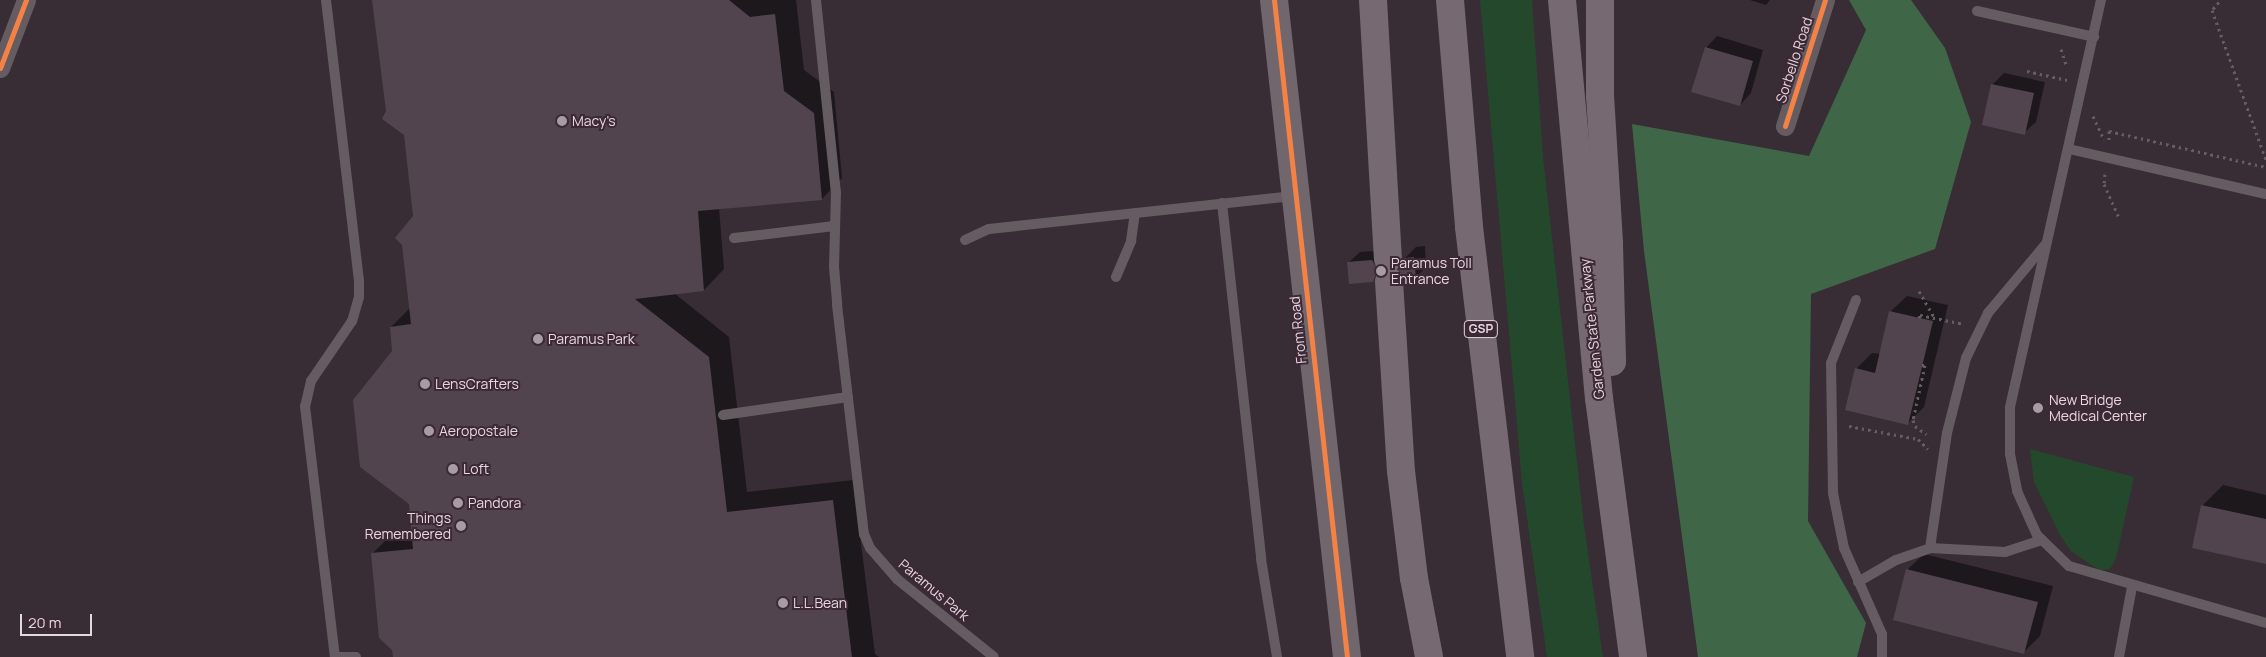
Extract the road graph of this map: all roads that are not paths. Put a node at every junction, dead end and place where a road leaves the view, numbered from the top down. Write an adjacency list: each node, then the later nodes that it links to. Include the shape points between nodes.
1 (26, 0): 13 (street)
2 (326, 0): 34 (lane, via 359,280 359,297 352,321 311,381 305,406)
3 (816, 0): 20 (lane, Paramus Park, via 836,192)
4 (1274, 0): 17 (street, From Road)
5 (1373, 0): 39 (highway, via 1401,472 1414,578)
6 (1450, 0): 40 (highway, GSP, via 1470,236)
7 (1562, 0): 28 (highway, Garden State Parkway, via 1587,286)
8 (1600, 0): 28 (highway, via 1600,95 1609,244)
9 (1825, 0): 14 (street, Sorbello Road)
10 (2101, 0): 12 (lane)
11 (1977, 10): 12 (lane)
12 (2094, 37): 15 (lane)
13 (0, 68)
14 (1785, 126)
15 (2069, 149): 16 (lane); 23 (lane)
16 (2266, 194)
17 (1295, 196): 18 (lane); 38 (street, From Road)
18 (1222, 203): 19 (lane); 37 (lane, via 1262,559)
19 (1135, 213): 22 (lane, via 989,229); 24 (lane, via 1131,241)
20 (834, 226): 21 (lane); 26 (lane, Paramus Park, via 834,267)
21 (734, 238)
22 (965, 240)
23 (2049, 240): 29 (lane, via 2010,408 2010,454 2017,491); 30 (lane, via 2024,274 1988,313 1966,358 1948,433)
24 (1116, 277)
25 (1856, 300): 31 (lane, via 1831,363 1833,493 1844,548)
26 (848, 397): 27 (lane); 36 (lane, Paramus Park, via 860,518 870,548 897,579)
27 (723, 414)
28 (1616, 526): 41 (highway, Garden State Parkway)
29 (2042, 540): 30 (lane, via 2006,552); 32 (lane, via 2068,566)
30 (1930, 548): 31 (lane, via 1896,560)
31 (1858, 582): 42 (lane, via 1882,634)
32 (2132, 587): 33 (lane); 43 (lane)
33 (2266, 623)
34 (335, 657): 35 (lane)
35 (356, 657)
36 (994, 657)
37 (1277, 657)
38 (1346, 657)
39 (1429, 657)
40 (1520, 657)
41 (1633, 657)
42 (1882, 657)
43 (2119, 657)

